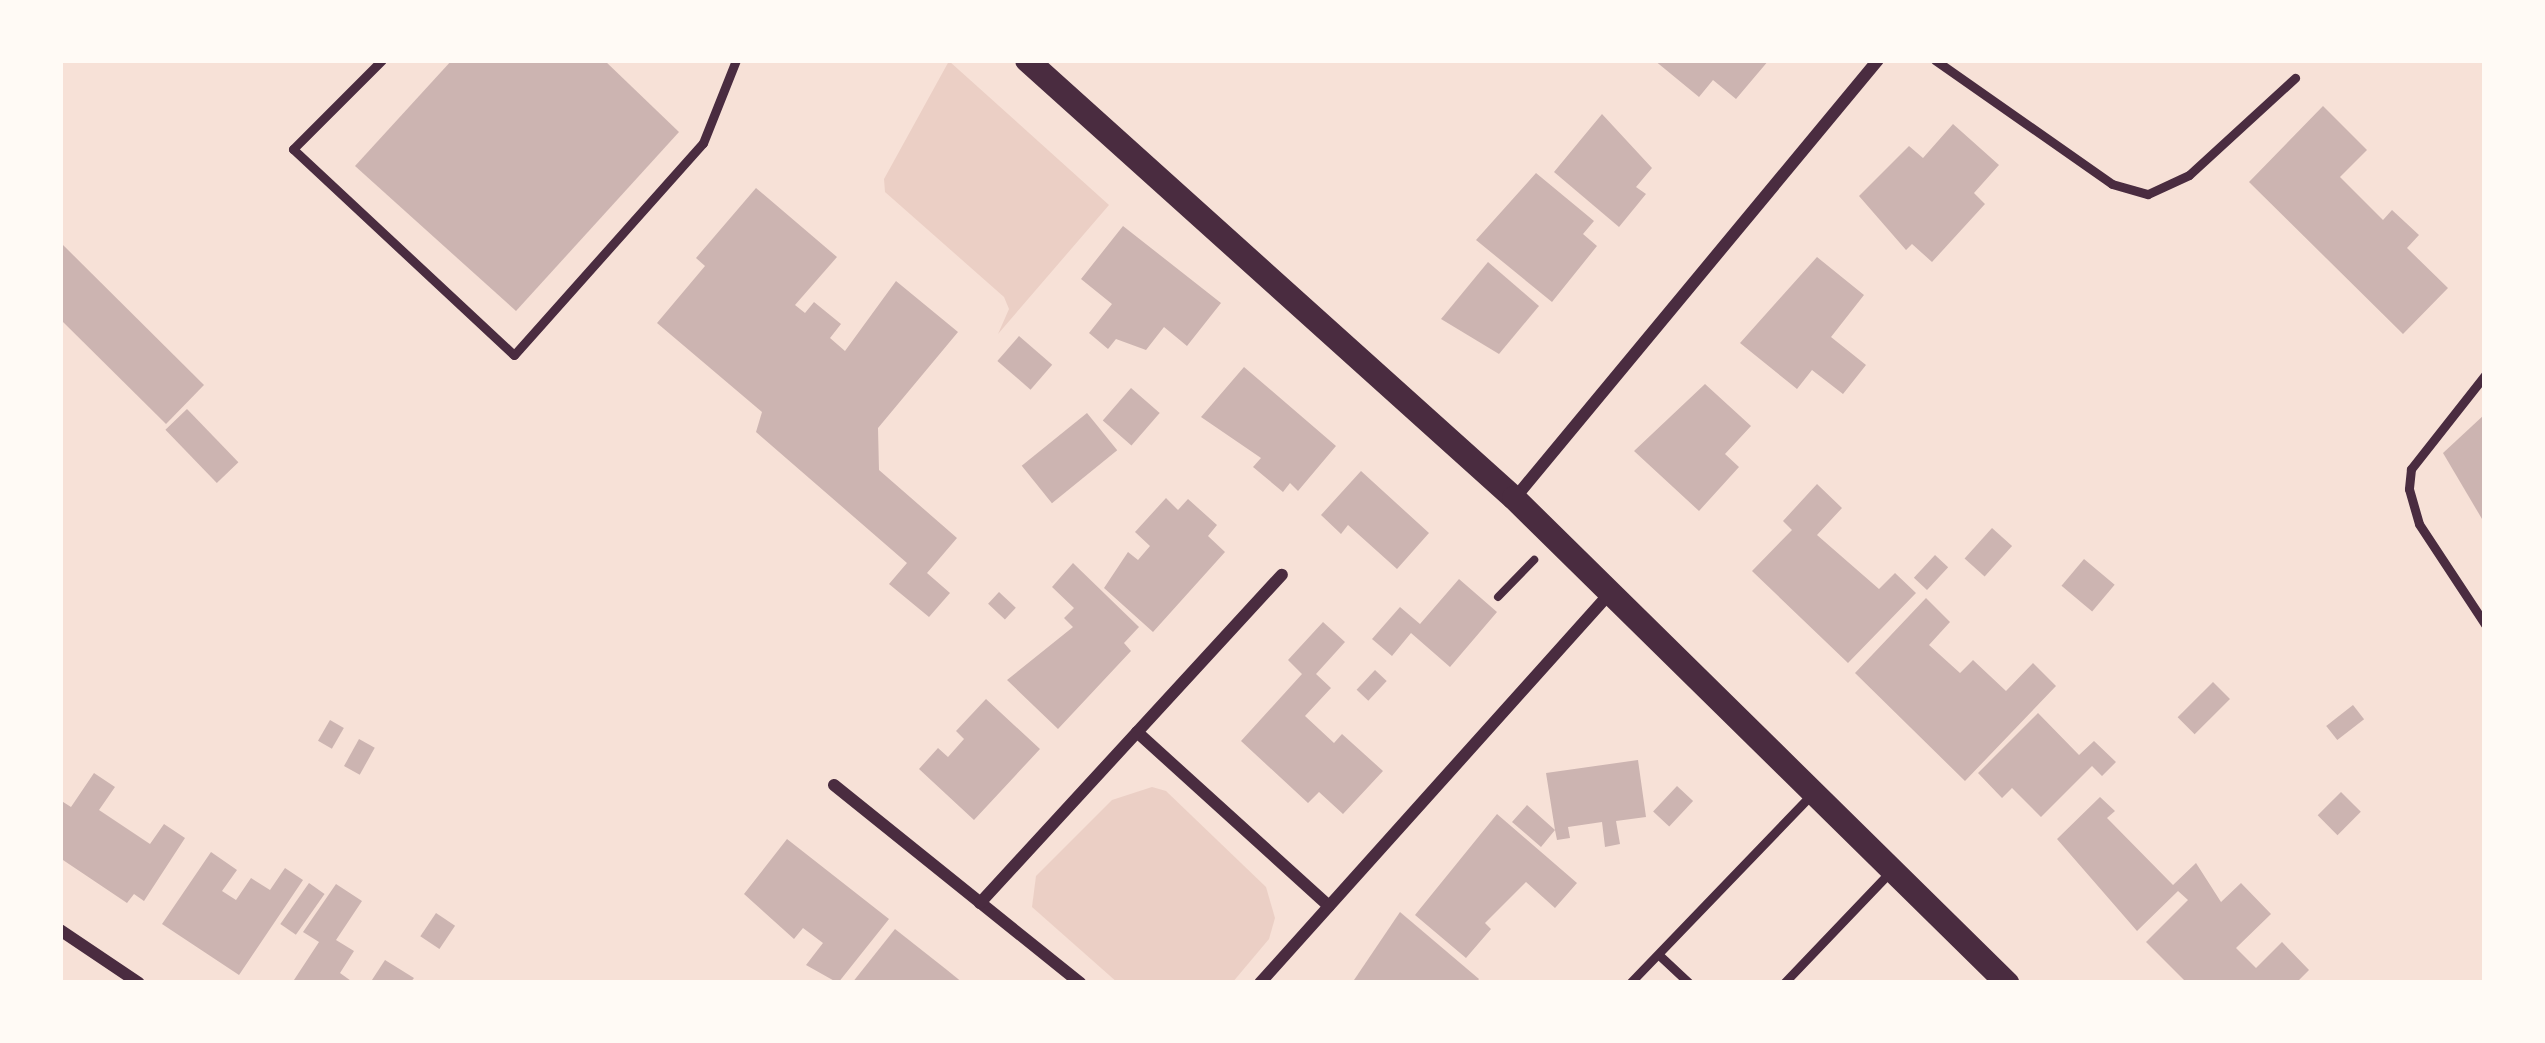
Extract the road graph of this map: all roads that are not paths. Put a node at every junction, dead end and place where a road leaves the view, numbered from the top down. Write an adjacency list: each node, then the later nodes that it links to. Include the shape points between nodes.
1 (382, 60): 2 (lane, via 293,149 514,355 703,143)
2 (736, 60)
3 (1027, 60): 8 (main road)
4 (1878, 60): 8 (street)
5 (1935, 60): 6 (lane, via 2112,184 2148,194 2189,176)
6 (2296, 78)
7 (2485, 375): 11 (lane, via 2411,469 2409,489 2419,524)
8 (1514, 498): 10 (main road)
9 (1282, 575): 12 (street)
10 (1611, 592): 14 (main road); 17 (street)
11 (2485, 624)
12 (1138, 732): 16 (street); 17 (street)
13 (835, 785): 16 (street)
14 (1814, 792): 15 (main road); 19 (lane)
15 (1893, 868): 25 (lane); 26 (main road)
16 (980, 903): 21 (street)
17 (1329, 906): 22 (street)
18 (60, 930): 20 (street)
19 (1659, 955): 23 (lane); 24 (lane)
20 (139, 983)
21 (1080, 983)
22 (1260, 983)
23 (1630, 983)
24 (1689, 983)
25 (1784, 983)
26 (2007, 983)

